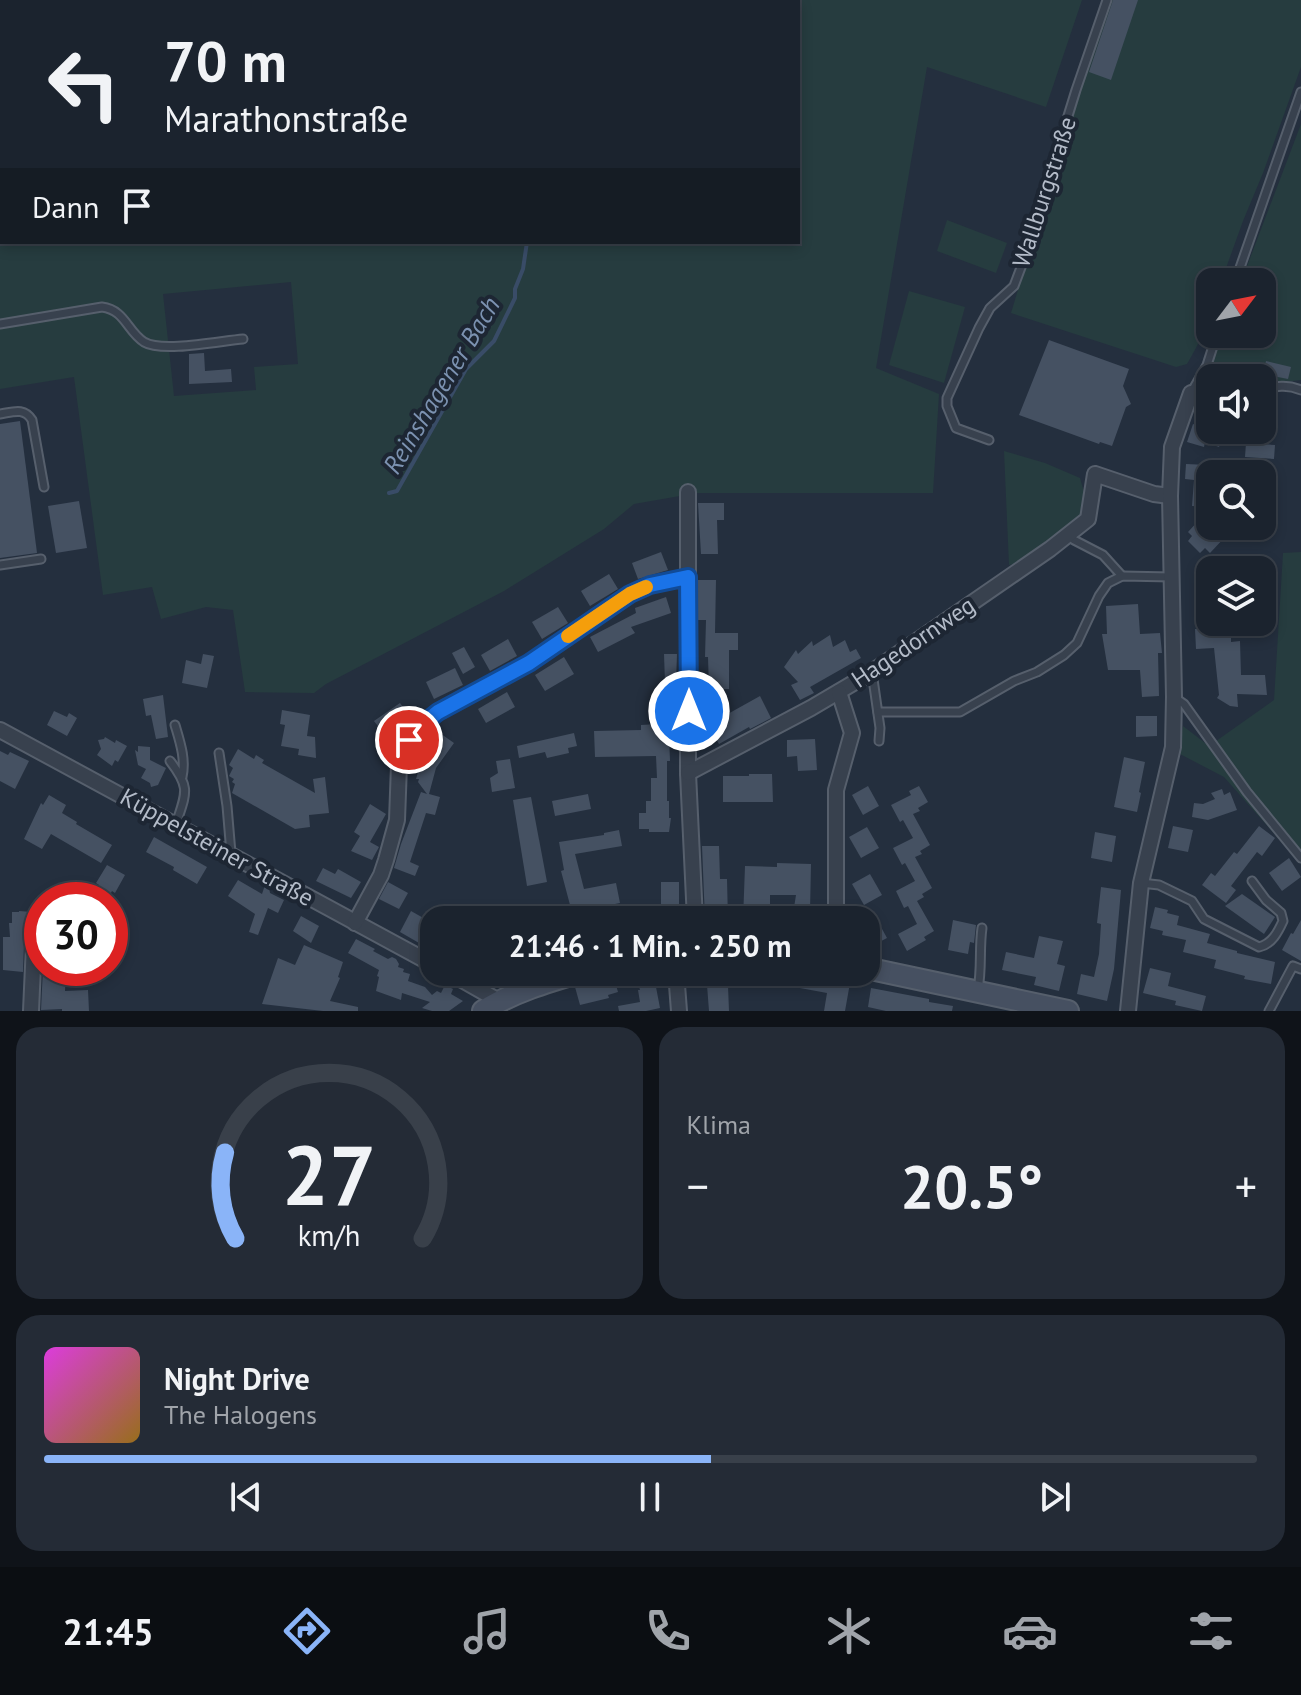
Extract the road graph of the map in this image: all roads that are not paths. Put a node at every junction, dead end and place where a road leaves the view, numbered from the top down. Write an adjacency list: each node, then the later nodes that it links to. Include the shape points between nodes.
1 (1107, 0): 12 (lane, Wallburgstraße, via 1063,132 1051,188 1014,286 990,308 947,398 956,428)
2 (1301, 92): 3 (lane)
3 (1240, 268)
4 (0, 324): 5 (lane, via 102,307 117,311 139,338 154,346)
5 (243, 339)
6 (1212, 348): 9 (lane)
7 (1276, 386): 8 (lane)
8 (1301, 390)
9 (1191, 393): 10 (lane); 15 (street, via 1172,447)
10 (1196, 393)
11 (0, 414): 13 (lane, via 21,411 32,420)
12 (989, 440)
13 (44, 487)
14 (688, 492): 20 (street)
15 (1170, 496): 16 (street, Hagedornweg, via 1095,474 1088,519); 21 (street)
16 (1069, 535): 19 (lane, via 1103,555); 22 (street, Hagedornweg)
17 (41, 559): 18 (lane)
18 (0, 565)
19 (1122, 576): 21 (lane); 25 (lane, Hagedornweg, via 1099,596 1077,643 1037,672 960,712)
20 (688, 577): 31 (street); 40 (street, via 630,594 529,663 438,712 414,731 399,765 397,820 386,860)
21 (1172, 577): 24 (street)
22 (872, 672): 23 (street, Hagedornweg); 25 (lane)
23 (839, 692): 31 (street, Hagedornweg); 39 (street, via 852,733 836,790)
24 (1174, 697): 35 (lane); 37 (street, via 1173,747)
25 (878, 712): 28 (lane)
26 (175, 725): 32 (lane)
27 (0, 730): 33 (street, Küppelsteiner Straße)
28 (879, 741)
29 (219, 753): 34 (lane)
30 (170, 761): 32 (lane)
31 (688, 773): 38 (street)
32 (182, 777): 33 (lane, via 186,788)
33 (176, 824): 34 (street, Küppelsteiner Straße)
34 (231, 855): 40 (street, Küppelsteiner Straße)
35 (1301, 858)
36 (1252, 881): 37 (lane, via 1283,921 1266,946 1204,919 1192,901 1159,885)
37 (1141, 883): 54 (street)
38 (694, 906)
39 (836, 906)
40 (355, 923): 42 (street, Küppelsteiner Straße)
41 (982, 928): 49 (lane)
42 (420, 958)
43 (1301, 969): 55 (lane, via 1293,966)
44 (880, 971): 49 (main road)
45 (32, 986): 51 (street)
46 (466, 986): 50 (street)
47 (538, 986): 50 (main road)
48 (677, 986): 52 (street)
49 (978, 991): 53 (main road)
50 (491, 1006)
51 (31, 1011)
52 (679, 1011)
53 (1068, 1011)
54 (1128, 1011)
55 (1269, 1011)

